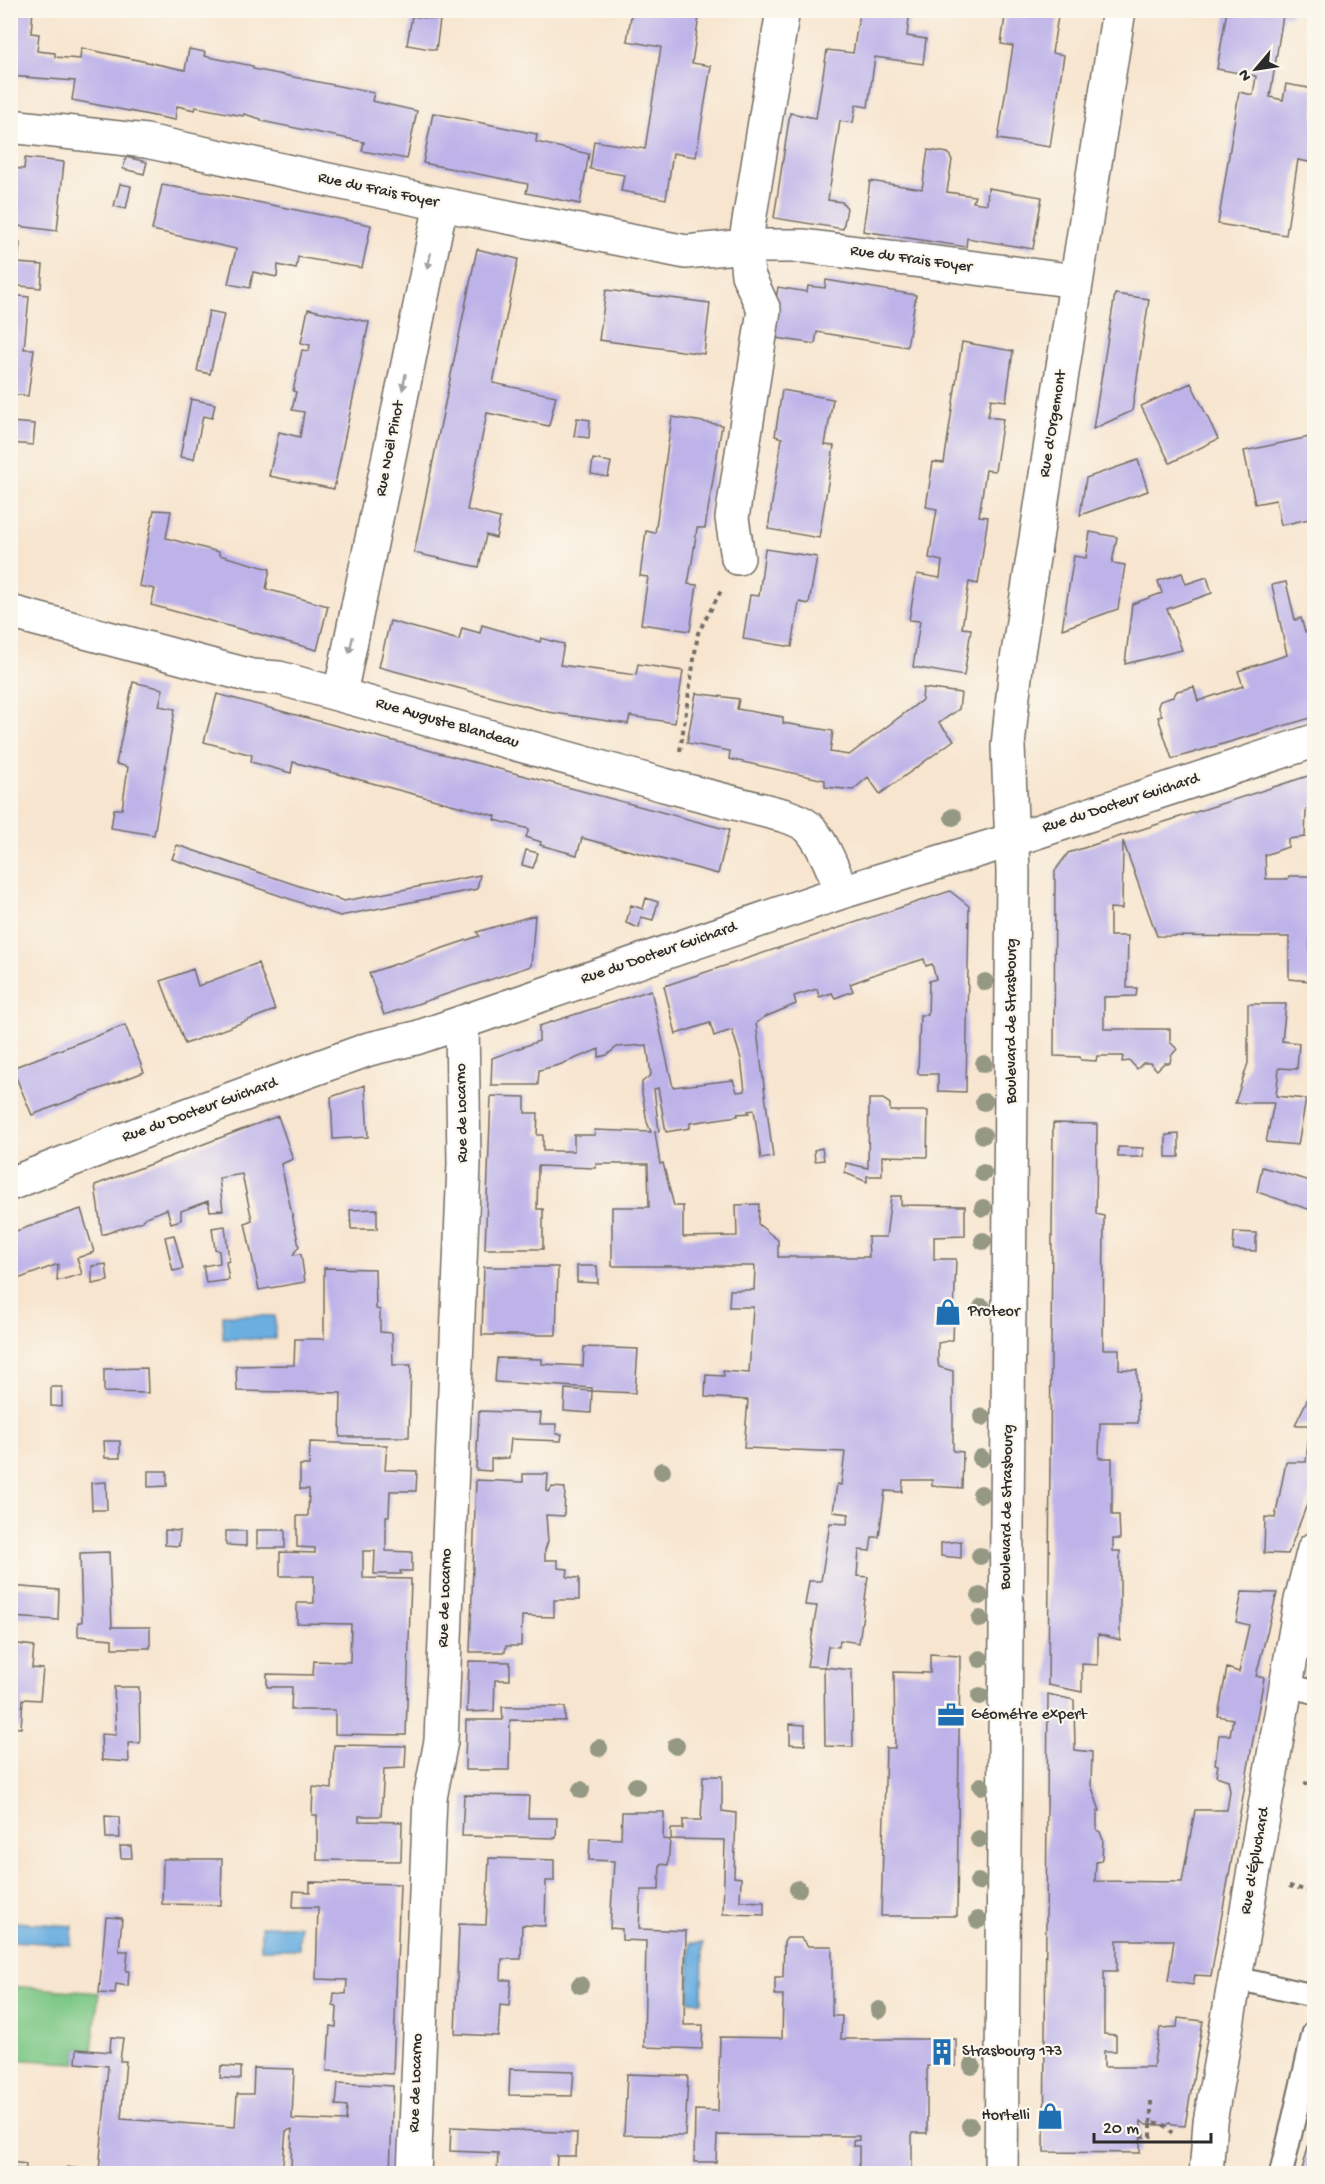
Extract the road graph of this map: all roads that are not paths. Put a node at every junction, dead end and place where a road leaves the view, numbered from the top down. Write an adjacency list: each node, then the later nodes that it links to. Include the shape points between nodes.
1 (1119, 10): 6 (street, Rue d'Orgemont)
2 (782, 16): 5 (street)
3 (10, 126): 4 (street, Rue du Frais Foyer, via 146,141)
4 (441, 204): 5 (street, Rue du Frais Foyer, via 686,252); 9 (street, Rue Noël Pinot, one-way to 9)
5 (745, 246): 6 (street, Rue du Frais Foyer, via 804,246); 7 (street, via 748,275 764,310 732,518)
6 (1076, 281): 11 (street, Rue d'Orgemont, via 1016,666 1008,746)
7 (738, 558)
8 (10, 612): 9 (street, Rue Auguste Blandeau, via 252,676 279,678)
9 (340, 694): 12 (street, Rue Auguste Blandeau, via 794,819 811,829)
10 (1314, 741): 11 (street, Rue du Docteur Guichard)
11 (1012, 840): 12 (street, Rue du Docteur Guichard); 21 (street, Boulevard de Strasbourg)
12 (842, 892): 13 (street, Rue du Docteur Guichard)
13 (462, 1022): 14 (street, Rue du Docteur Guichard, via 369,1049); 20 (street, Rue de Locarno, via 464,1164 441,1729 429,1798)
14 (10, 1184)
15 (1314, 1549): 16 (street, Rue d'Épluchard, via 1301,1600)
16 (1300, 1688): 17 (street, Rue d'Épluchard)
17 (1235, 1978): 18 (lane); 22 (street, Rue d'Épluchard, via 1210,2122)
18 (1314, 1995)
19 (1314, 2032): 23 (lane)
20 (414, 2174)
21 (1001, 2174)
22 (1206, 2174)
23 (1281, 2174)

